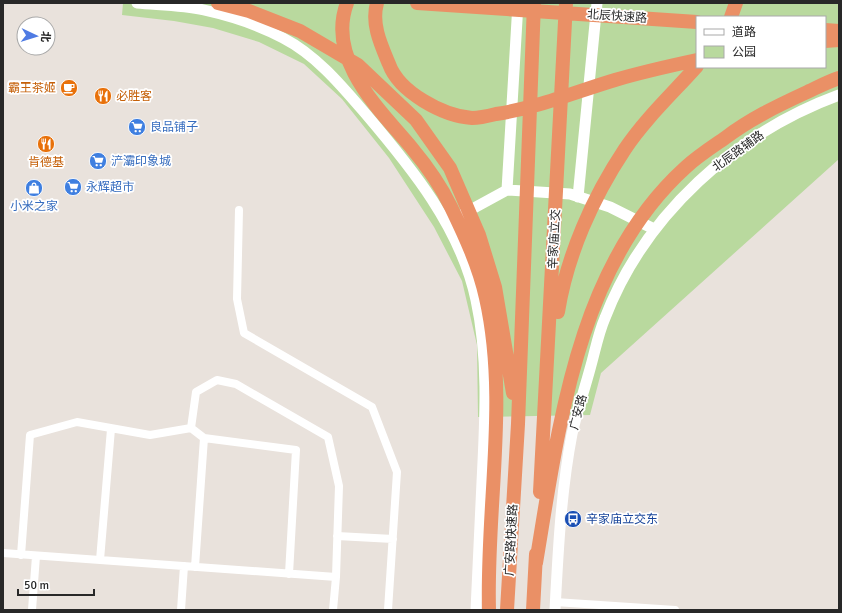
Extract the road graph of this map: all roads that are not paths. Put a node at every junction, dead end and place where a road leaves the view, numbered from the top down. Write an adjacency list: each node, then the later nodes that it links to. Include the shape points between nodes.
1 (137, 3): 24 (main road, via 203,10 257,26 285,39 316,61 335,78 396,150)
2 (218, 3): 27 (highway, via 249,10 300,31 358,64 416,120 450,168 479,236 495,287)
3 (346, 3): 43 (highway, via 342,28 352,72 435,180 450,205 478,268 486,298 494,344 497,397)
4 (377, 3): 17 (highway, via 377,33 391,70 412,94 439,109 472,118 551,102 614,80)
5 (417, 3): 12 (highway, 北辰快速路)
6 (518, 3): 21 (main road)
7 (534, 3): 27 (highway)
8 (566, 3): 26 (highway, 辛家庙立交)
9 (597, 3): 22 (main road)
10 (736, 3): 11 (highway)
11 (731, 16)
12 (696, 22)
13 (826, 30): 14 (highway)
14 (839, 31)
15 (839, 40): 16 (highway)
16 (826, 41)
17 (696, 60)
18 (696, 67): 26 (highway, via 625,149 600,193 579,237 562,288)
19 (839, 78): 31 (highway, via 742,125 686,167 650,205 616,256 595,303 576,359)
20 (839, 95): 25 (main road, 北辰路辅路, via 783,120 750,140 695,184)
21 (507, 190): 22 (main road, via 570,194); 24 (main road)
22 (578, 197): 25 (main road, via 610,207)
23 (239, 210): 33 (street, via 237,299 244,333 372,407 397,472)
24 (446, 223): 48 (main road, via 461,252 476,299 483,354 485,423)
25 (654, 229): 42 (main road, 广安路, via 626,273 604,318 572,433)
26 (546, 380): 31 (highway, 辛家庙立交)
27 (518, 424): 49 (highway, 广安路快速路)
28 (111, 428): 29 (street, via 150,435); 35 (street, via 77,422 30,435); 37 (street)
29 (191, 428): 30 (street); 32 (street, via 196,392 217,380 236,384 328,437 339,486)
30 (204, 438): 39 (street); 40 (street, via 296,450)
31 (546, 474): 50 (highway)
32 (337, 536): 33 (street); 41 (street)
33 (393, 539): 47 (street)
34 (3, 553): 35 (street)
35 (21, 554): 36 (street)
36 (36, 556): 37 (street); 44 (street)
37 (100, 560): 38 (street)
38 (184, 566): 39 (street); 45 (street)
39 (195, 567): 40 (street)
40 (288, 574): 41 (street)
41 (336, 577): 46 (street)
42 (555, 606): 51 (street)
43 (489, 608)
44 (32, 610)
45 (181, 610)
46 (333, 610)
47 (388, 610)
48 (476, 610)
49 (507, 610)
50 (533, 610)
51 (675, 610)

